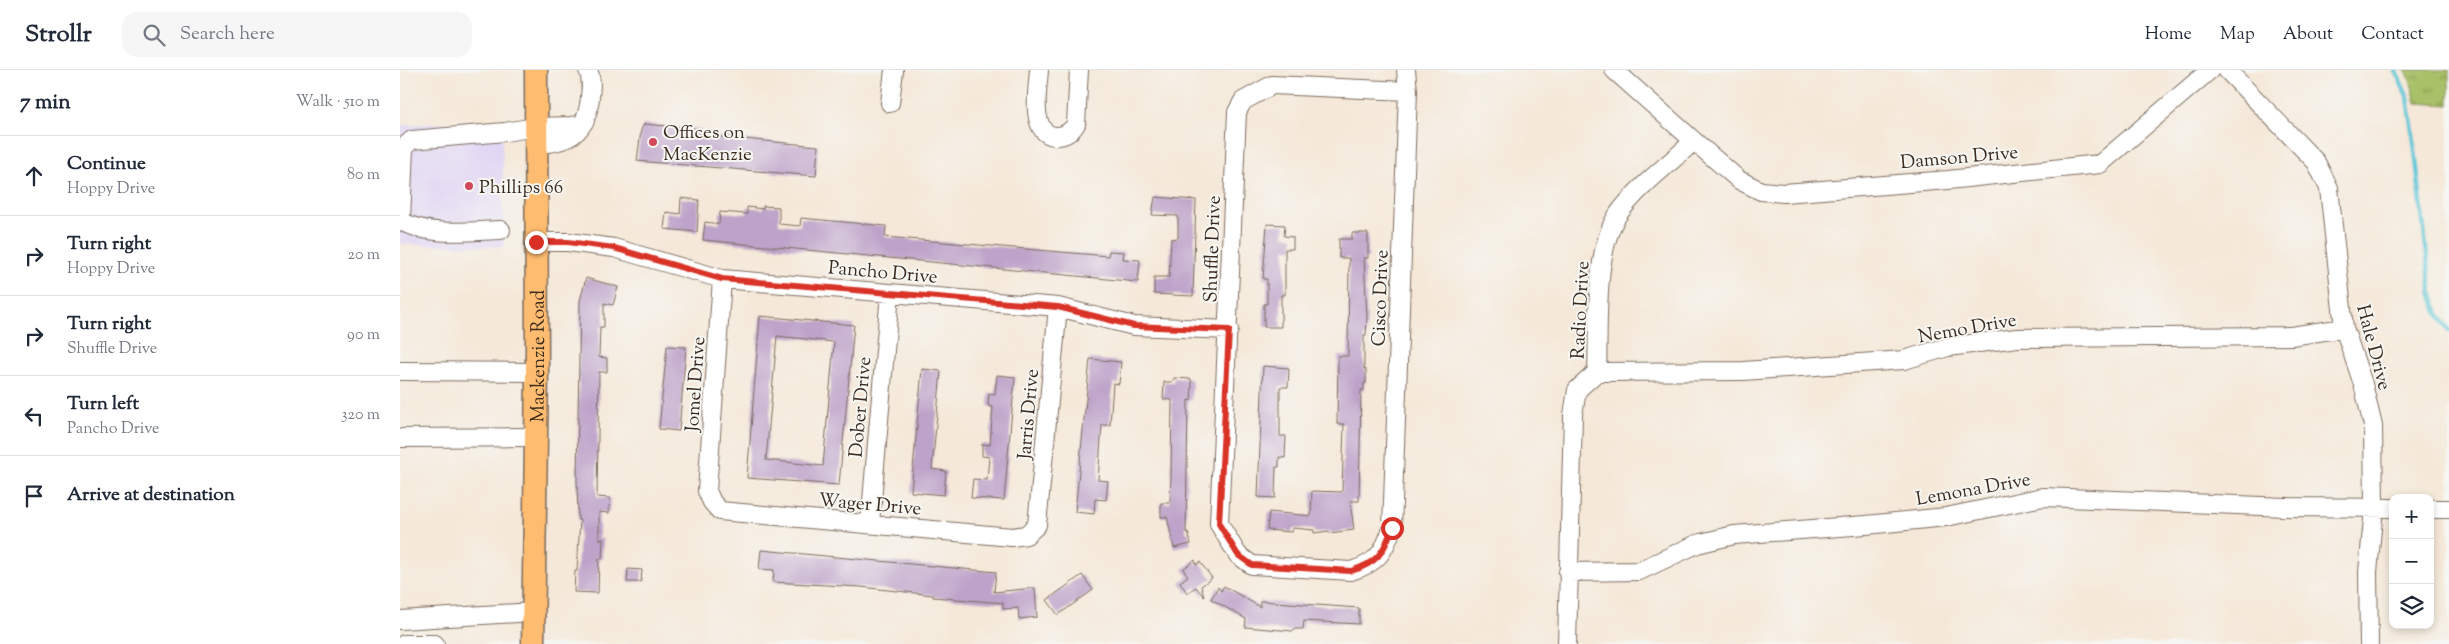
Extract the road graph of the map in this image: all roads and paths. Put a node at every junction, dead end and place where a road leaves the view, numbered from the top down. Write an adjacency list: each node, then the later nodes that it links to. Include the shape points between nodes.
1 (536, 70): 12 (main road, Mackenzie Road)
2 (588, 70): 12 (street, via 591,84 585,121)
3 (894, 70): 11 (street)
4 (1039, 70): 5 (street, via 1037,120 1045,133 1063,136 1076,124)
5 (1078, 70)
6 (1406, 70): 10 (street, Cisco Drive)
7 (1614, 70): 13 (street)
8 (2210, 70): 13 (street, Damson Drive, via 2100,164 1784,193 1761,191 1739,180)
9 (2228, 70): 19 (street, Hale Drive, via 2316,162 2329,188)
10 (1408, 91): 20 (street, Shuffle Drive, via 1272,85 1243,101 1238,112); 32 (street, Cisco Drive, via 1392,528 1386,547 1376,560 1351,571 1252,565 1238,555)
11 (890, 103)
12 (535, 135): 14 (street, via 505,132 412,140 404,147 401,221 414,228); 15 (main road, Mackenzie Road)
13 (1694, 141): 23 (street, Radio Drive, via 1644,186 1619,214 1608,238 1602,257)
14 (501, 230)
15 (536, 242): 16 (street, Pancho Drive, via 614,248); 22 (main road, Mackenzie Road)
16 (722, 279): 17 (street, Pancho Drive); 26 (street, Jomel Drive)
17 (890, 293): 18 (street, Pancho Drive); 31 (street, Dober Drive)
18 (1058, 307): 20 (street, Pancho Drive, via 1134,326); 33 (street, Jarris Drive)
19 (2344, 328): 23 (street, Nemo Drive, via 2292,336 2017,338 1948,347 1904,360 1743,371); 27 (street, Hale Drive, via 2374,426)
20 (1229, 330): 32 (street, Shuffle Drive)
21 (400, 371): 22 (street)
22 (537, 372): 25 (main road, Mackenzie Road)
23 (1597, 372): 34 (street, Radio Drive, via 1578,390 1572,415)
24 (400, 438): 25 (street)
25 (536, 438): 35 (main road, Mackenzie Road)
26 (707, 492): 31 (street, Wager Drive, via 720,512)
27 (2374, 508): 28 (street, Lemona Drive); 34 (street, Lemona Drive, via 2043,497 1946,517 1734,535 1697,544 1639,571); 41 (street, Hale Drive, via 2368,572)
28 (2389, 508)
29 (2434, 509): 30 (street)
30 (2449, 509)
31 (870, 524): 33 (street, Wager Drive, via 1012,537 1026,535)
32 (1219, 524)
33 (1037, 526)
34 (1568, 572): 40 (street, Radio Drive)
35 (534, 612): 36 (street); 39 (main road, Mackenzie Road)
36 (400, 620)
37 (404, 644): 38 (street)
38 (435, 644)
39 (533, 644)
40 (1567, 644)
41 (2369, 644)

